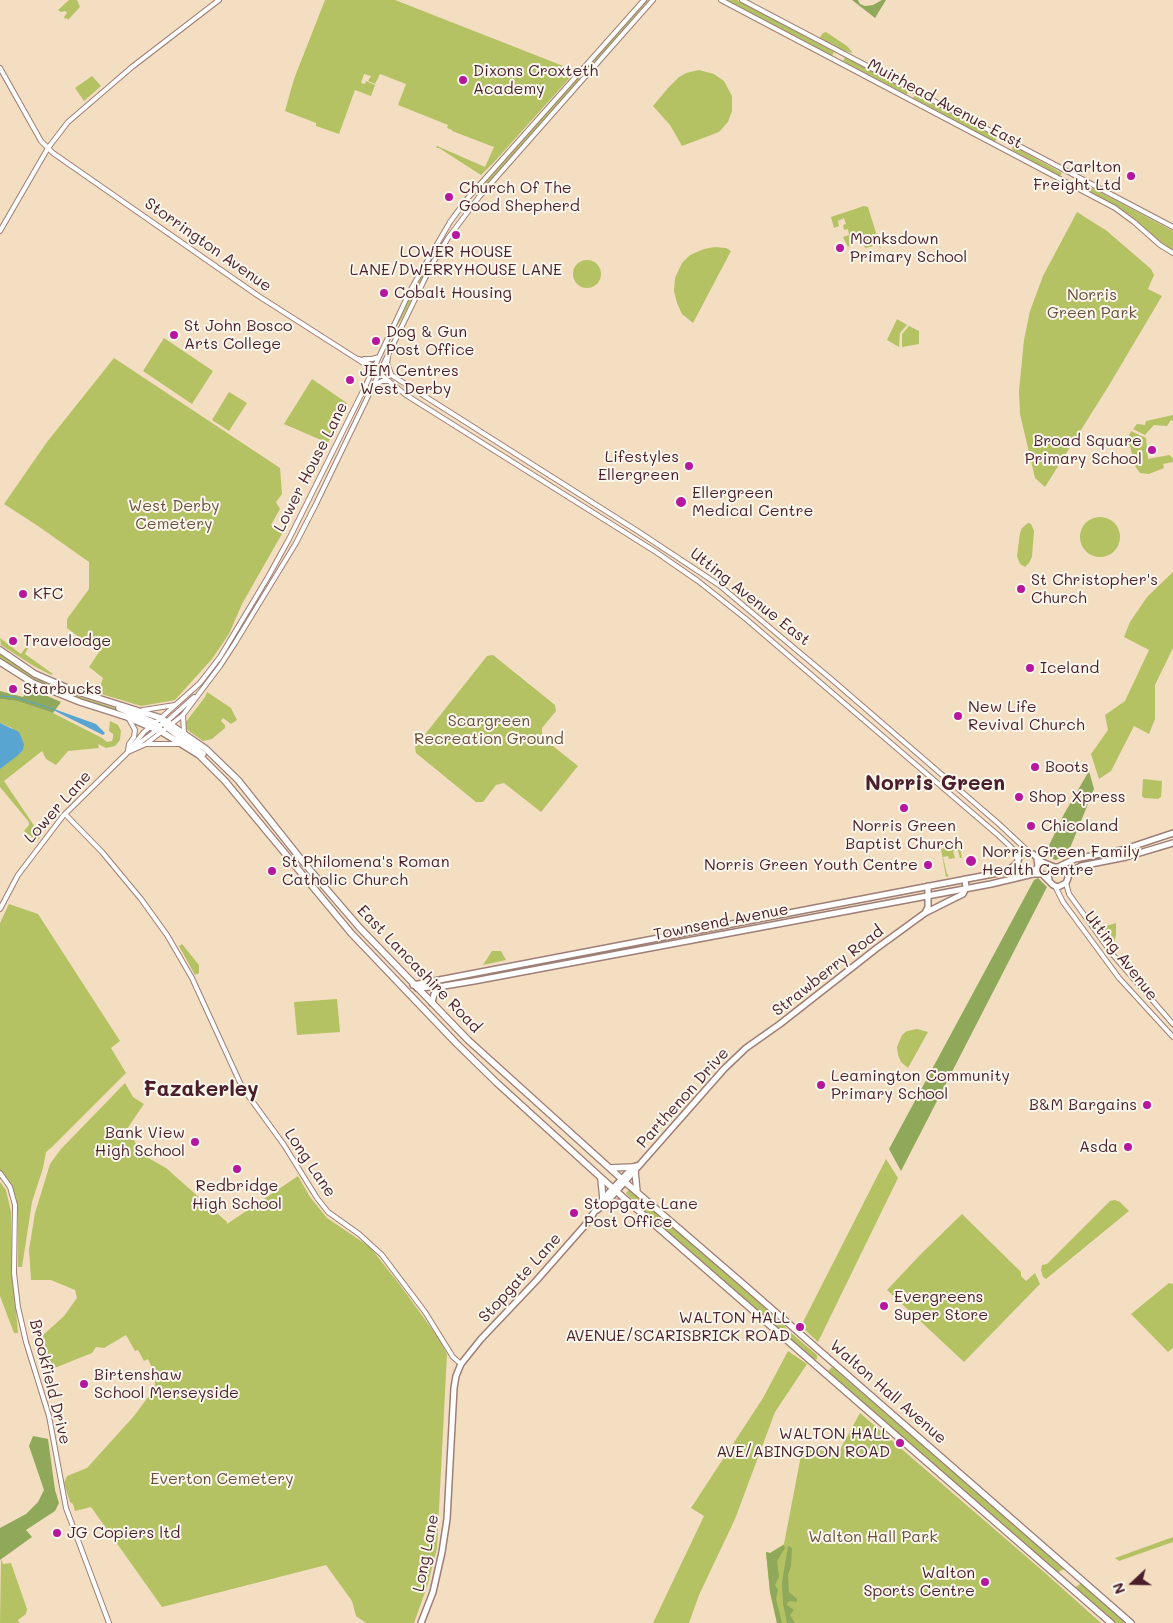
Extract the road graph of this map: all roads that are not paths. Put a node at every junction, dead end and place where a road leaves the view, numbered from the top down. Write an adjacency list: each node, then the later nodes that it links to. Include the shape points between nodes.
1 (219, 0): 7 (street, via 108,87 68,122)
2 (644, 0): 12 (street, Lower House Lane, via 467,199 436,244)
3 (653, 0): 11 (street, Lower House Lane, via 448,238)
4 (721, 0): 10 (street, Muirhead Avenue East, via 1114,208)
5 (742, 0): 8 (street, Muirhead Avenue East)
6 (0, 68): 7 (street, Storrington Avenue, via 38,137)
7 (48, 148): 9 (street); 13 (street, Storrington Avenue, via 258,296)
8 (1173, 227)
9 (0, 231)
10 (1173, 253)
11 (388, 355): 15 (street, Lower House Lane); 16 (street)
12 (379, 357): 13 (street); 14 (street, Lower House Lane)
13 (357, 359): 14 (street, Storrington Avenue)
14 (374, 368): 15 (street, Utting Avenue East); 23 (street, Lower House Lane, via 268,577 220,657 200,683)
15 (380, 371): 16 (street, Utting Avenue East); 17 (street, Utting Avenue East); 18 (street, Lower House Lane)
16 (391, 375): 36 (street, Utting Avenue East, via 718,585)
17 (389, 381): 18 (street); 39 (street, Utting Avenue East, via 426,408 656,552 722,599 998,835 1012,848)
18 (373, 385): 21 (street, Lower House Lane, via 296,543)
19 (0, 650): 22 (highway, East Lancashire Road, via 36,674)
20 (0, 662): 26 (highway, East Lancashire Road, via 33,683)
21 (203, 688): 25 (street, Lower House Lane); 27 (street)
22 (72, 690): 24 (highway, East Lancashire Road); 28 (highway, via 84,698 122,709)
23 (177, 704): 24 (street); 27 (street, Lower House Lane)
24 (140, 711): 27 (highway, East Lancashire Road)
25 (183, 715): 27 (street, Lower House Lane); 29 (street)
26 (127, 717): 28 (highway, East Lancashire Road); 32 (street, via 135,730)
27 (166, 723): 28 (street, Lower House Lane); 28 (street, Lower House Lane); 29 (highway, East Lancashire Road); 33 (highway, via 203,754)
28 (157, 728): 30 (street, Lower Lane); 31 (highway, East Lancashire Road); 32 (street); 32 (street, Lower Lane, via 144,732)
29 (184, 733): 55 (highway, East Lancashire Road, via 230,771 353,920)
30 (146, 744): 31 (street); 32 (street, Lower Lane)
31 (180, 744): 33 (highway, East Lancashire Road)
32 (127, 753): 34 (street, Lower Lane)
33 (213, 768): 54 (highway, East Lancashire Road, via 351,933)
34 (65, 814): 51 (street, Lower Lane, via 30,857); 70 (street, Long Lane, via 115,867 167,935 192,978 242,1087 317,1198 328,1212 382,1255)
35 (1173, 833): 41 (main road)
36 (1020, 843): 38 (street, Utting Avenue East); 39 (street)
37 (1173, 843): 43 (main road, via 1081,866)
38 (1031, 853): 39 (main road, via 1022,854); 40 (main road)
39 (1017, 859): 42 (main road, via 1021,872); 44 (main road, Townsend Avenue, via 1007,871)
40 (1038, 859): 41 (main road); 42 (main road, via 1038,868)
41 (1057, 867): 43 (main road, via 1066,870); 45 (main road, via 1050,871)
42 (1031, 874): 45 (main road, via 1042,874); 49 (main road, Townsend Avenue)
43 (1068, 876): 46 (main road)
44 (965, 879): 47 (main road, Townsend Avenue); 49 (main road)
45 (1049, 880): 48 (main road)
46 (1066, 883): 48 (main road); 58 (street, Utting Avenue, via 1069,894 1112,955)
47 (928, 886): 50 (main road); 55 (main road, Townsend Avenue)
48 (1055, 886): 59 (street, Utting Avenue, via 1114,972)
49 (966, 888): 50 (main road, Townsend Avenue); 52 (main road, Strawberry Road, via 963,894)
50 (928, 895): 52 (main road); 53 (main road, Townsend Avenue)
51 (0, 909)
52 (925, 913): 60 (main road, Strawberry Road)
53 (444, 986): 55 (main road, Townsend Avenue); 57 (main road, via 434,994)
54 (403, 987): 55 (highway); 56 (highway, East Lancashire Road)
55 (414, 987): 56 (highway); 57 (highway, East Lancashire Road)
56 (413, 998): 64 (highway, East Lancashire Road, via 456,1044)
57 (432, 1004): 61 (highway, East Lancashire Road)
58 (1173, 1024)
59 (1173, 1037)
60 (746, 1048): 62 (main road, Parthenon Drive)
61 (610, 1168): 62 (highway); 65 (highway, East Lancashire Road)
62 (636, 1168): 65 (main road, Parthenon Drive); 67 (highway)
63 (0, 1173): 71 (street, Brookfield Drive, via 10,1187 15,1205 14,1273 18,1307 49,1416 66,1508)
64 (600, 1177): 66 (highway, East Lancashire Road); 68 (highway)
65 (624, 1181): 66 (main road, Stopgate Lane); 67 (highway, Walton Hall Avenue)
66 (615, 1190): 68 (main road, Stopgate Lane); 69 (highway, Walton Hall Avenue)
67 (637, 1192): 74 (highway, Walton Hall Avenue)
68 (605, 1201): 69 (highway); 70 (main road, Stopgate Lane)
69 (628, 1202): 73 (highway, Walton Hall Avenue)
70 (461, 1364): 72 (main road, Long Lane, via 454,1388 446,1527 433,1592)
71 (109, 1623)
72 (422, 1623)
73 (1111, 1623)
74 (1131, 1623)

